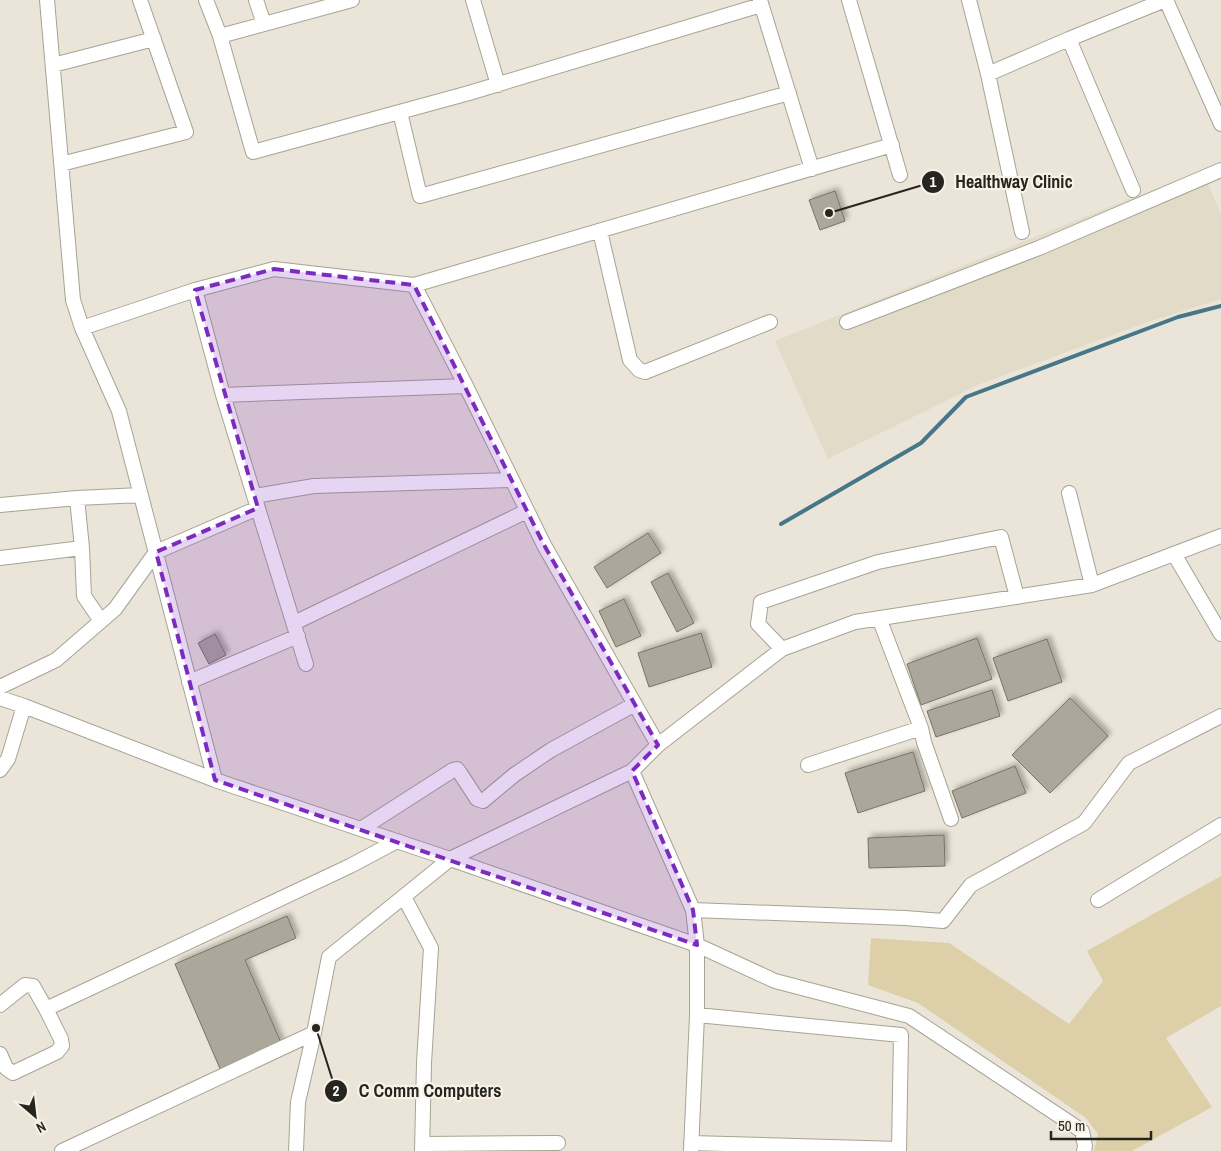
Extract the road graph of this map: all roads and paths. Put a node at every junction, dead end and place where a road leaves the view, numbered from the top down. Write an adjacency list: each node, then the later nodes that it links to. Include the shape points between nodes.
1 (47, 0): 15 (street)
2 (140, 0): 13 (street)
3 (206, 0): 12 (street)
4 (256, 0): 11 (street)
5 (352, 0): 11 (street)
6 (473, 0): 17 (street)
7 (849, 0): 22 (street)
8 (969, 0): 16 (street)
9 (1166, 0): 14 (street); 19 (street)
10 (761, 3): 17 (street); 18 (street)
11 (264, 24): 12 (street)
12 (220, 36): 20 (street, via 253,152)
13 (154, 39): 15 (street); 23 (street, via 186,132)
14 (1069, 40): 16 (street); 27 (street)
15 (53, 65): 23 (street)
16 (988, 74): 29 (street)
17 (498, 84): 20 (street)
18 (789, 93): 20 (street, via 420,196); 24 (street)
19 (1216, 97): 21 (street)
20 (400, 112)
21 (1221, 124)
22 (892, 145): 24 (street); 26 (street)
23 (61, 164): 34 (street, via 73,300)
24 (812, 168): 28 (street)
25 (1221, 170): 33 (street, via 1039,248)
26 (900, 175)
27 (1133, 190)
28 (600, 231): 30 (street); 32 (street, via 630,360 639,370 645,372)
29 (1022, 232)
30 (414, 285): 31 (street, via 274,269); 35 (street)
31 (195, 290): 34 (street); 36 (street)
32 (770, 322)
33 (847, 322)
34 (82, 328): 39 (street, via 119,411)
35 (466, 386): 36 (street); 37 (street)
36 (223, 395): 41 (street)
37 (512, 480): 41 (street, via 314,486); 43 (street)
38 (1069, 493): 49 (street)
39 (141, 495): 40 (street); 46 (street)
40 (76, 498): 42 (street); 45 (street)
41 (256, 502): 46 (street); 53 (street)
42 (0, 505)
43 (527, 511): 53 (street); 60 (street)
44 (1221, 536): 47 (street)
45 (82, 548): 48 (street); 52 (street, via 84,596)
46 (156, 552): 52 (street, via 115,609); 57 (street)
47 (1174, 554): 49 (street); 54 (street)
48 (0, 558)
49 (1092, 585): 50 (street)
50 (1017, 597): 51 (street); 55 (street, via 1001,537 878,562 761,602 758,624)
51 (879, 618): 55 (street, via 855,622); 63 (street)
52 (101, 621): 58 (street, via 56,660)
53 (296, 630): 56 (street); 57 (street)
54 (1221, 634)
55 (782, 649): 64 (street)
56 (306, 664)
57 (189, 682): 68 (street)
58 (0, 687)
59 (0, 698): 61 (street)
60 (635, 704): 64 (street); 71 (street, via 551,750 483,801 477,799 460,773 452,770)
61 (24, 706): 66 (street, via 8,759); 68 (street)
62 (1221, 716): 76 (street, via 1130,763 1084,823 971,885 943,922)
63 (921, 728): 65 (street); 69 (street)
64 (658, 745): 67 (street)
65 (808, 765)
66 (0, 770)
67 (632, 770): 73 (street); 76 (street)
68 (215, 780): 71 (street)
69 (951, 819)
70 (1221, 825): 75 (street)
71 (361, 829): 72 (street)
72 (397, 841): 73 (street); 79 (street)
73 (450, 859): 74 (street); 77 (street)
74 (404, 897): 81 (street, via 329,957); 84 (street, via 431,948)
75 (1098, 900)
76 (692, 910): 77 (street)
77 (697, 945): 80 (street); 89 (street, via 775,981 909,1016 1082,1131)
78 (0, 1006): 79 (street, via 25,986 33,986)
79 (46, 1009): 82 (street, via 61,1039 62,1046 57,1052 13,1073 6,1068)
80 (697, 1015): 85 (street); 86 (street, via 901,1035)
81 (314, 1033): 87 (street); 88 (street, via 298,1102)
82 (0, 1054)
83 (558, 1143): 84 (street)
84 (422, 1147)
85 (691, 1147): 86 (street)
86 (899, 1150)
87 (62, 1151)
88 (296, 1151)
89 (1084, 1151)

